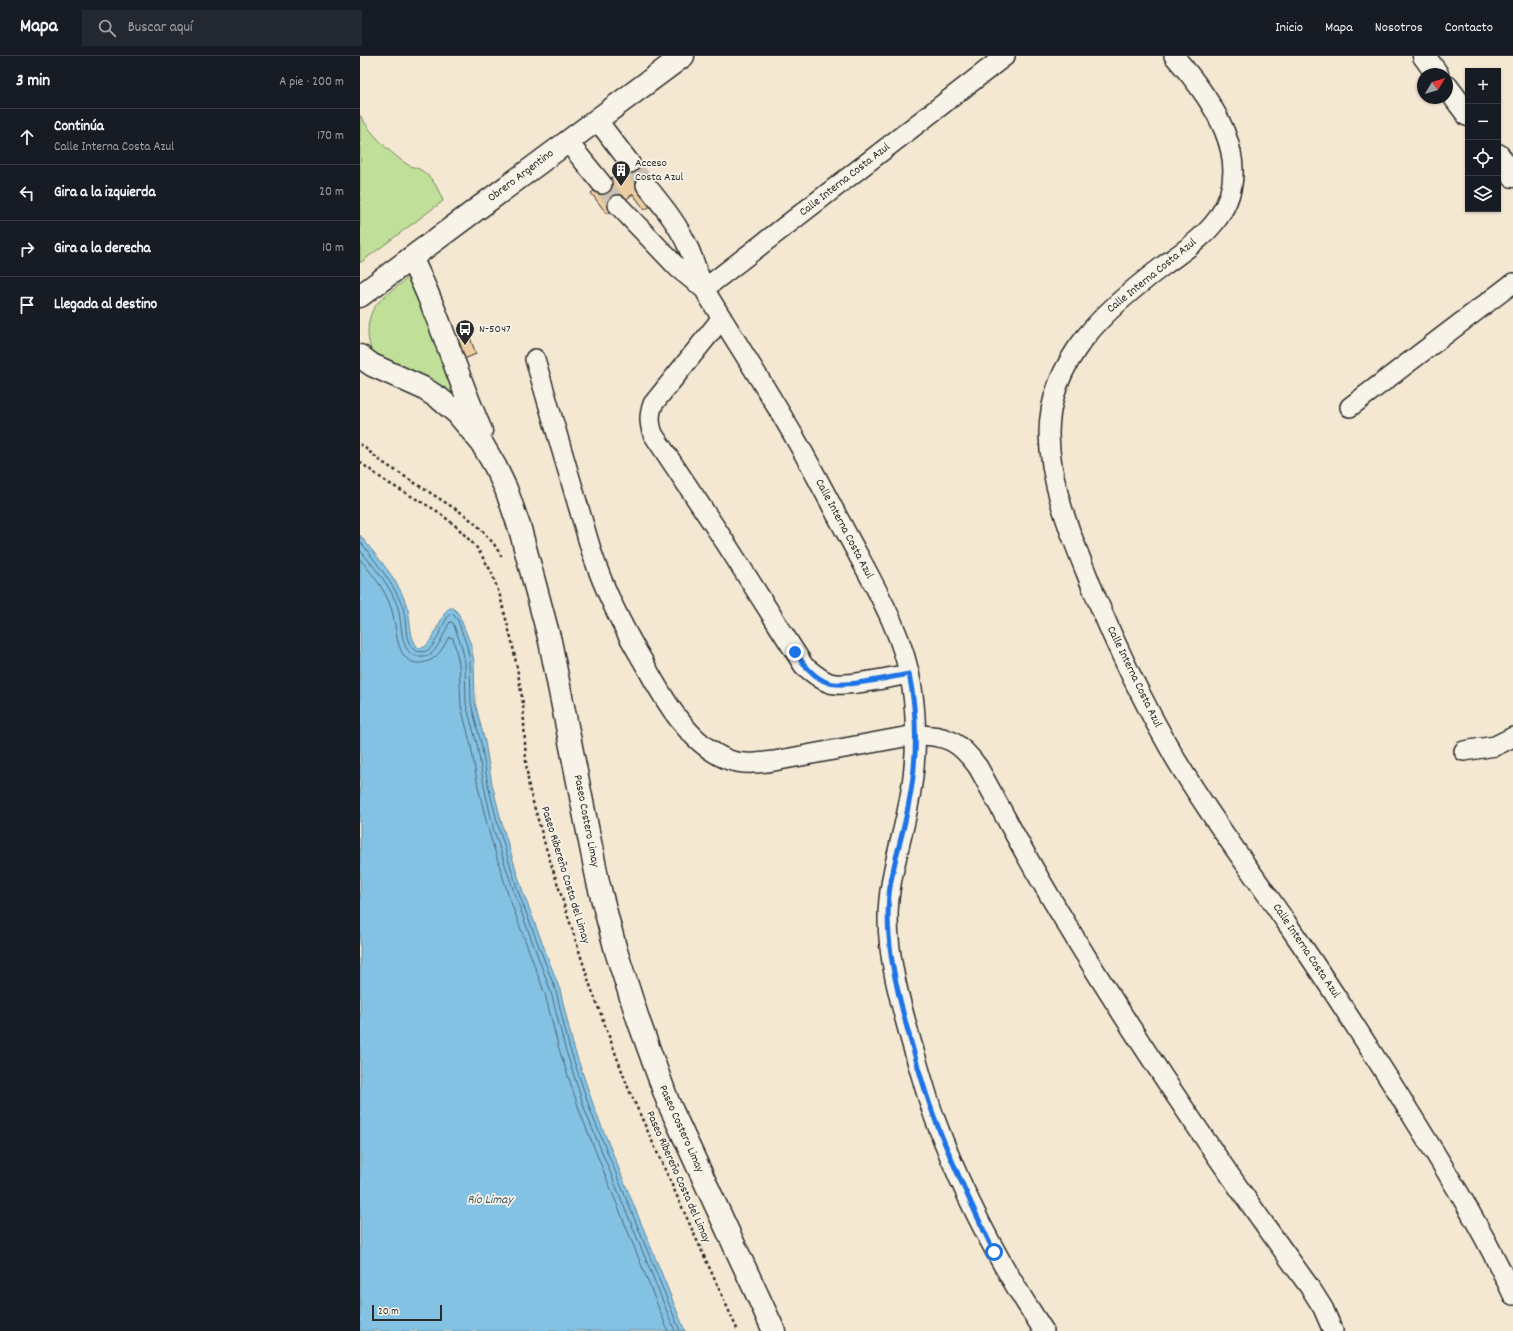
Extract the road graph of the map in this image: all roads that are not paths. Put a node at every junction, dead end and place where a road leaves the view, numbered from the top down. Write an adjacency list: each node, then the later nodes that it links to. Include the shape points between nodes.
1 (683, 56): 8 (street, Obrero Argentino)
2 (1005, 56): 18 (street, Calle Interna Costa Azul)
3 (1174, 56): 29 (street, Calle Interna Costa Azul, via 1207,97 1223,126 1232,151 1233,174 1229,197 1218,218 1202,236 1124,296 1103,316 1071,357 1059,380 1051,407 1049,434 1052,471 1059,497 1109,628 1176,760 1356,1027 1470,1211)
4 (1424, 56): 5 (street)
5 (1433, 68)
6 (1453, 95): 7 (street)
7 (1465, 111)
8 (597, 120): 9 (street, Obrero Argentino); 11 (street)
9 (568, 142): 13 (street); 16 (street, Obrero Argentino)
10 (1501, 159): 12 (street)
11 (630, 163)
12 (1513, 176)
13 (602, 184)
14 (646, 185): 18 (street, Calle Interna Costa Azul, via 679,228)
15 (618, 205): 18 (street, Calle Interna Costa Azul, via 678,268)
16 (411, 258): 19 (street, Obrero Argentino); 24 (street, via 427,290 463,390)
17 (1513, 283): 23 (street)
18 (704, 289): 20 (street, Calle Interna Costa Azul)
19 (360, 296)
20 (722, 318): 25 (street, Calle Interna Costa Azul, via 796,440 882,600 897,635); 25 (street, via 653,404 649,424 653,434 804,666 829,683 842,685)
21 (360, 356): 24 (street, Paseo Costero Limay, via 372,365 423,388 448,405 465,421 481,442)
22 (535, 358): 26 (street, via 601,581 661,694 686,728 708,748 729,760 752,763)
23 (1350, 407)
24 (502, 480): 30 (street, Paseo Costero Limay, via 517,519 549,635 598,882 616,951 647,1048 668,1102)
25 (909, 674): 26 (street, Calle Interna Costa Azul)
26 (915, 735): 31 (street, Calle Interna Costa Azul, via 909,806 889,895 890,947 899,994 921,1076 935,1119 955,1166 994,1252); 32 (street, via 942,737 956,743 978,767 1038,876 1149,1056 1208,1145 1311,1289)
27 (1513, 737): 28 (street, via 1495,746)
28 (1464, 751)
29 (1513, 1296)
30 (774, 1331)
31 (1044, 1331)
32 (1333, 1331)

